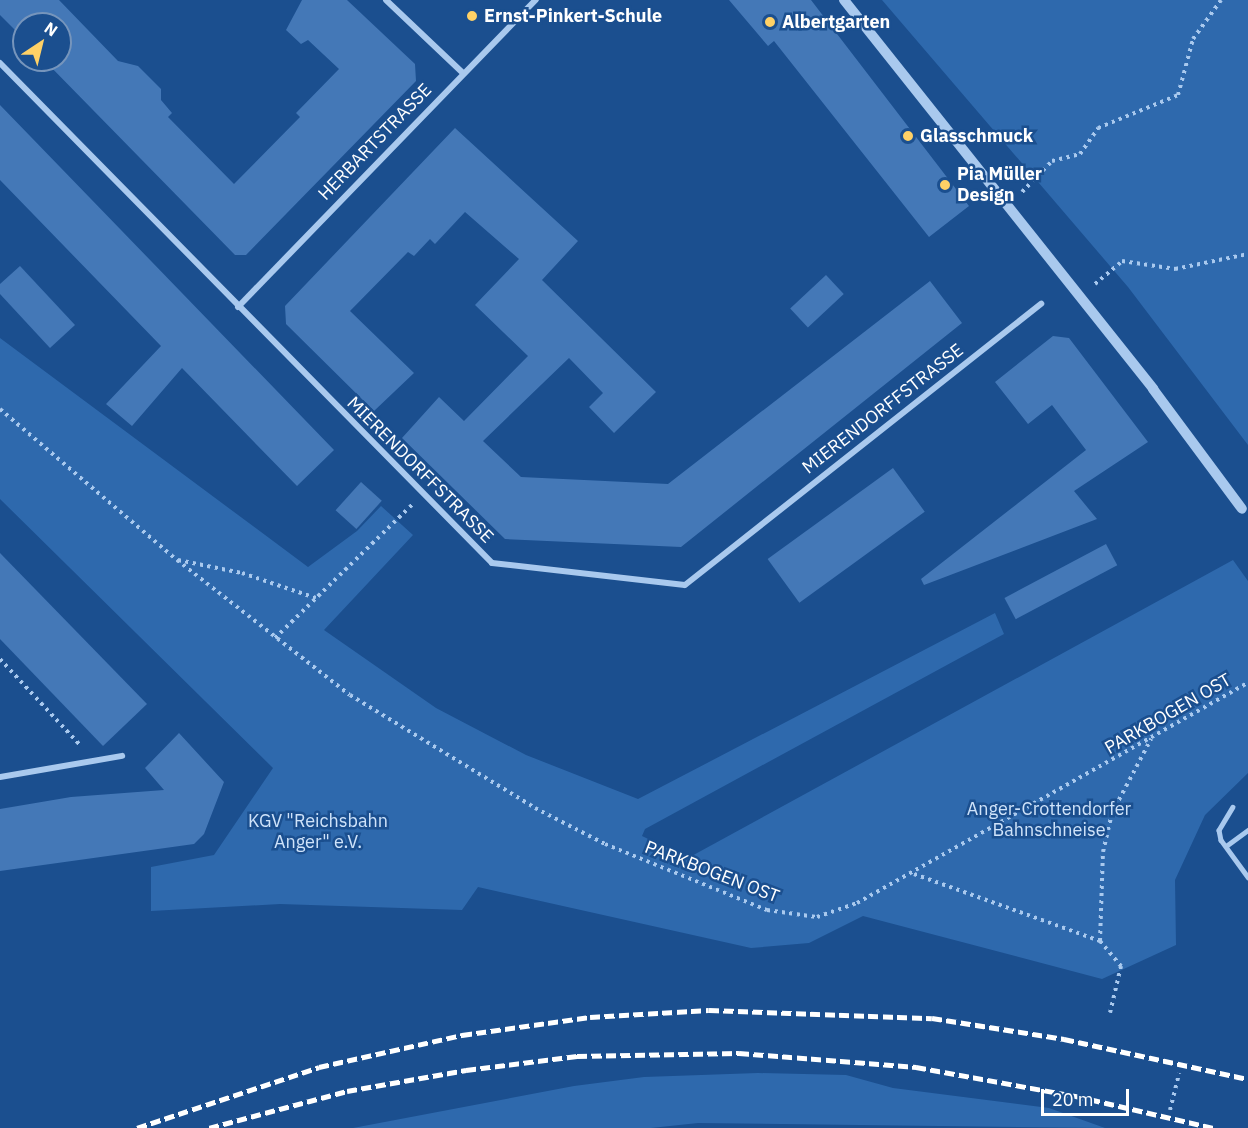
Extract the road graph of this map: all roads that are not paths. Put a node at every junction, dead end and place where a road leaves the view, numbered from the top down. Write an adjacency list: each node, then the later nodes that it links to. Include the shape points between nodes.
1 (386, 0): 5 (street)
2 (536, 0): 5 (street, HERBARTSTRASSE)
3 (844, 0): 8 (street)
4 (0, 63): 7 (street, MIERENDORFFSTRASSE)
5 (463, 73): 7 (street, HERBARTSTRASSE)
6 (1041, 304): 7 (street, MIERENDORFFSTRASSE, via 685,585 492,563)
7 (238, 307)
8 (1242, 509)
9 (122, 756): 10 (street)
10 (0, 777)
11 (1233, 807): 13 (lane, via 1219,830)
12 (1248, 830): 13 (lane)
13 (1226, 846): 14 (lane)
14 (1248, 877)

